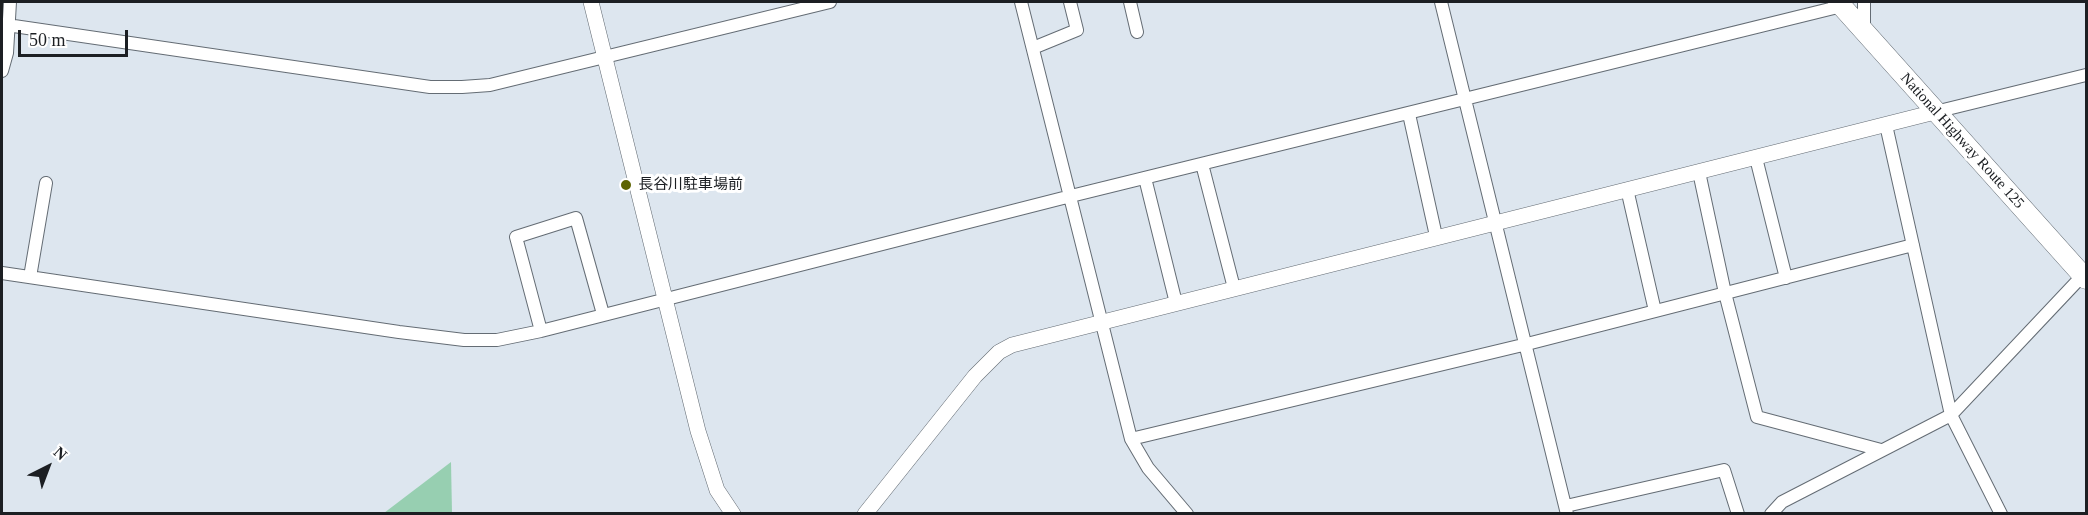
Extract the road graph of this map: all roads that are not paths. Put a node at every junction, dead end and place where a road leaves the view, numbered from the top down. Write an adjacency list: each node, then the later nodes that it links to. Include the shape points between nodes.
1 (10, 2): 10 (street)
2 (591, 2): 15 (street)
3 (830, 2): 15 (street)
4 (1021, 2): 13 (street)
5 (1070, 2): 13 (street, via 1077,30)
6 (1130, 2): 11 (street)
7 (1441, 2): 18 (street)
8 (1864, 2): 12 (street)
9 (1840, 4): 12 (highway, National Highway Route 125); 18 (street)
10 (7, 25): 14 (street); 15 (street, via 430,87 490,85)
11 (1137, 32)
12 (1864, 32): 19 (highway, National Highway Route 125)
13 (1033, 48): 28 (street)
14 (4, 51): 16 (street)
15 (605, 58): 38 (street)
16 (2, 70)
17 (2086, 75): 19 (street)
18 (1465, 100): 20 (street); 29 (street)
19 (1935, 112): 21 (street); 34 (highway, National Highway Route 125)
20 (1408, 114): 23 (street); 30 (street)
21 (1886, 125): 22 (street); 31 (street)
22 (1756, 158): 24 (street); 35 (street)
23 (1202, 164): 25 (street); 36 (street)
24 (1699, 172): 27 (street); 37 (street)
25 (1145, 178): 28 (street); 39 (street)
26 (46, 183): 33 (street)
27 (1627, 189): 29 (street); 40 (street)
28 (1071, 196): 38 (street); 42 (street)
29 (1494, 222): 30 (street); 44 (street)
30 (1436, 236): 36 (street)
31 (1913, 245): 35 (street); 45 (street)
32 (2, 273): 33 (street)
33 (30, 277): 43 (street, via 439,338 497,340)
34 (2085, 277): 45 (street)
35 (1786, 278): 37 (street)
36 (1234, 288): 39 (street)
37 (1725, 294): 40 (street); 47 (street, via 1756,417)
38 (665, 300): 41 (street); 49 (street, via 706,460 717,490)
39 (1176, 303): 42 (street)
40 (1654, 311): 44 (street)
41 (603, 314): 43 (street); 43 (street, via 576,219 516,237)
42 (1102, 320): 46 (street); 50 (street, via 1029,339 999,352 944,412)
43 (541, 331)
44 (1527, 344): 46 (street); 48 (street)
45 (1951, 415): 47 (street); 54 (street)
46 (1131, 439): 51 (street, via 1148,468)
47 (1881, 450): 53 (street, via 1782,502)
48 (1566, 510): 52 (street, via 1724,470)
49 (733, 513)
50 (864, 513)
51 (1187, 513)
52 (1738, 513)
53 (1771, 513)
54 (2001, 513)

